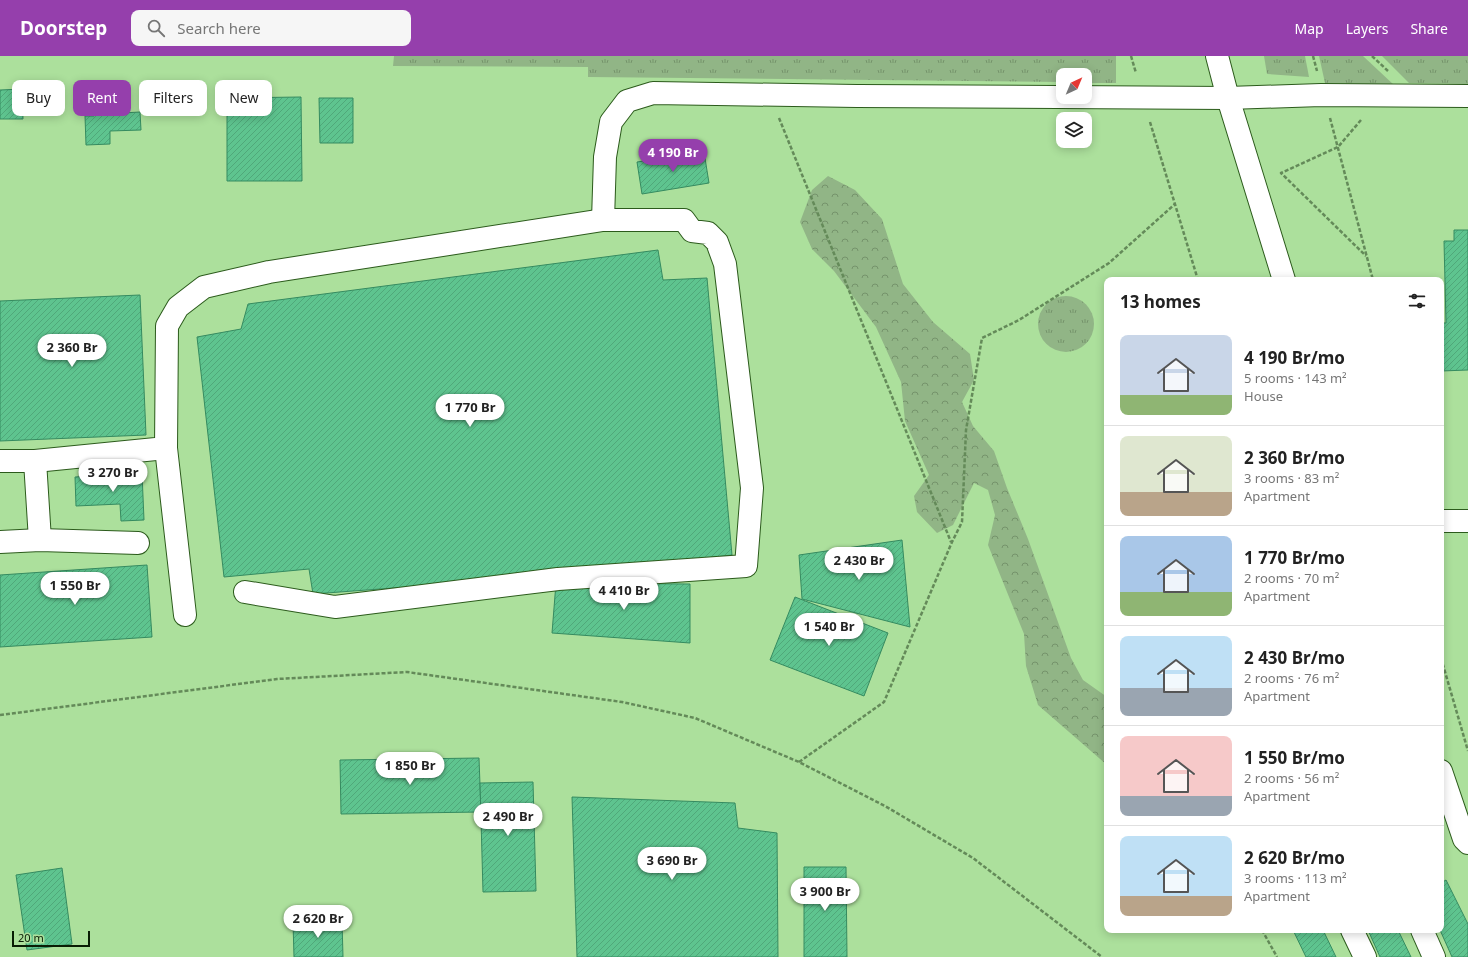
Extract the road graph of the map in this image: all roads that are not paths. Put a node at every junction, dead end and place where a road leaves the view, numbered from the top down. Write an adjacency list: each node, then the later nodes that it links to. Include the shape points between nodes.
1 (1217, 56): 3 (street)
2 (1468, 96): 3 (street, via 1324,95)
3 (1228, 98): 4 (street, via 653,93 627,101 611,122 605,157); 5 (street)
4 (603, 220): 6 (street, via 269,272 204,287 178,308 167,326); 14 (street, via 684,220 692,232 708,233 717,242 725,264 752,488 746,566 558,579 335,607)
5 (1283, 277)
6 (166, 448): 8 (street); 15 (street)
7 (0, 461): 8 (street)
8 (35, 461): 11 (street)
9 (1444, 521): 10 (street)
10 (1468, 521)
11 (40, 540): 12 (street); 13 (street)
12 (0, 542)
13 (138, 542)
14 (245, 592)
15 (185, 615)
16 (1444, 780): 17 (street, via 1464,839)
17 (1468, 843)
18 (1353, 933): 20 (street)
19 (1423, 933): 21 (street)
20 (1365, 957)
21 (1434, 957)

